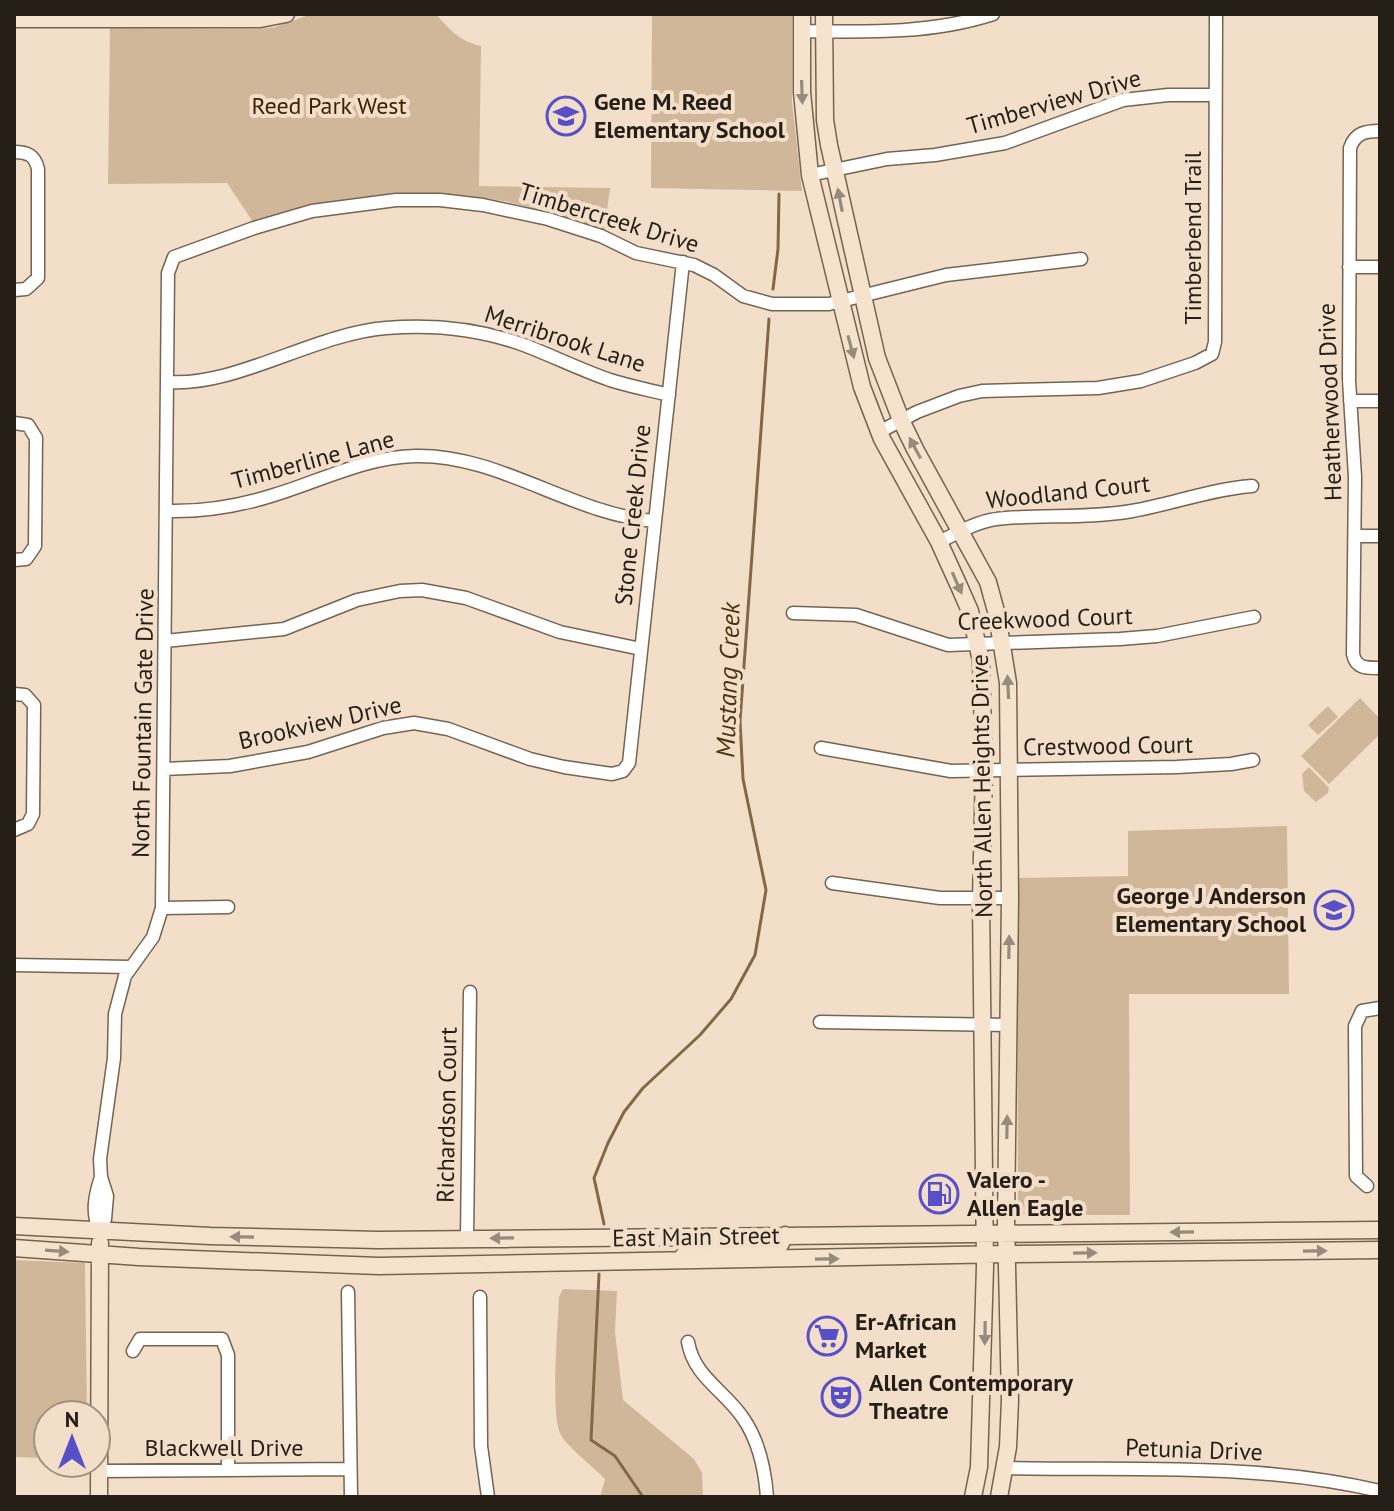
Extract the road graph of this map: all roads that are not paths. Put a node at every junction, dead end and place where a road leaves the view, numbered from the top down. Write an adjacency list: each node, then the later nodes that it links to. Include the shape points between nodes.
1 (286, 14): 6 (main road, via 260,19)
2 (824, 14): 9 (main road, North Allen Heights Drive)
3 (993, 14): 9 (street, via 908,30)
4 (1216, 14): 10 (street, Timberbend Trail)
5 (40, 16): 6 (main road); 7 (main road)
6 (173, 16)
7 (14, 19)
8 (802, 23): 9 (street); 14 (main road, North Allen Heights Drive, one-way to 14)
9 (824, 32): 13 (main road, North Allen Heights Drive, via 825,120)
10 (1215, 95): 13 (street, Timberview Drive, via 1123,100 1005,143); 27 (street, Timberbend Trail, via 1212,354 1141,381 1098,388 982,391)
11 (1380, 131): 18 (street, Heatherwood Drive, via 1356,137 1350,148)
12 (14, 152): 20 (street, via 33,157 38,169 38,278 31,287)
13 (835, 170): 14 (street, Timberview Drive); 21 (main road, North Allen Heights Drive, one-way to 13)
14 (810, 175): 22 (main road, North Allen Heights Drive)
15 (174, 257): 17 (street, Timbercreek Drive, via 312,211 440,200 548,219 636,253); 23 (street, North Fountain Gate Drive, via 169,267)
16 (1081, 259): 21 (street, Timbercreek Drive, via 946,275)
17 (683, 262): 22 (street, Timbercreek Drive, via 758,301); 24 (street, Stone Creek Drive)
18 (1349, 267): 19 (street); 25 (street, Heatherwood Drive)
19 (1380, 267)
20 (14, 290)
21 (862, 295): 22 (street, Timbercreek Drive); 27 (main road, North Allen Heights Drive, via 877,358)
22 (839, 301): 29 (main road, North Allen Heights Drive, one-way to 29)
23 (168, 382): 24 (street, Merribrook Lane, via 222,376 343,335 417,326 504,339 610,380); 31 (street, North Fountain Gate Drive)
24 (669, 395): 32 (street, Stone Creek Drive)
25 (1350, 401): 26 (street); 34 (street, Heatherwood Drive)
26 (1380, 401)
27 (901, 420): 29 (street, Timberbend Trail); 33 (main road, North Allen Heights Drive, one-way to 27)
28 (14, 423): 37 (street, via 32,428 36,438 35,546 26,559)
29 (879, 432): 36 (main road, North Allen Heights Drive)
30 (1252, 486): 33 (street, Woodland Court, via 1128,512 996,519)
31 (166, 511): 32 (street, Timberline Lane, via 197,512 272,496 373,461 437,456 477,465 585,506); 40 (street, North Fountain Gate Drive)
32 (654, 521): 43 (street, Stone Creek Drive)
33 (961, 531): 36 (street, Woodland Court); 42 (main road, North Allen Heights Drive, via 988,582)
34 (1355, 536): 35 (street); 44 (street, Heatherwood Drive, via 1353,654 1361,666)
35 (1380, 536)
36 (939, 542): 41 (main road, North Allen Heights Drive, one-way to 41)
37 (14, 560)
38 (793, 613): 41 (street, Creekwood Court, via 856,615 948,645)
39 (1254, 617): 42 (street, Creekwood Court, via 1157,636)
40 (165, 641): 43 (street, via 284,629 378,594 422,590 466,598 560,632); 48 (street, North Fountain Gate Drive)
41 (979, 644): 42 (street, Creekwood Court); 49 (main road, North Allen Heights Drive)
42 (1003, 644): 50 (main road, North Allen Heights Drive, one-way to 42)
43 (641, 649): 51 (street, Stone Creek Drive, via 629,763)
44 (1380, 668)
45 (14, 694): 52 (street, via 29,697 34,705 33,814 28,824)
46 (821, 748): 49 (street, Crestwood Court, via 937,770)
47 (1253, 760): 50 (street, Crestwood Court)
48 (164, 769): 51 (street, Brookview Drive, via 246,764 414,723 552,764 612,774); 57 (street, North Fountain Gate Drive)
49 (984, 770): 50 (street, Crestwood Court); 55 (main road, North Allen Heights Drive)
50 (1009, 770): 54 (main road, North Allen Heights Drive)
51 (623, 771)
52 (14, 830)
53 (832, 883): 55 (street)
54 (1010, 898): 55 (street); 64 (main road, North Allen Heights Drive, one-way to 54)
55 (981, 900): 63 (main road, North Allen Heights Drive)
56 (228, 907): 57 (street)
57 (162, 908): 59 (street, North Fountain Gate Drive, via 153,937)
58 (14, 965): 59 (street)
59 (130, 967): 68 (street, North Fountain Gate Drive, via 115,1014 95,1195)
60 (470, 992): 74 (street, Richardson Court)
61 (1380, 1008): 65 (street, via 1362,1011 1355,1026 1356,1176)
62 (820, 1022): 63 (street)
63 (982, 1025): 64 (street); 72 (main road, North Allen Heights Drive)
64 (1008, 1025): 70 (main road, North Allen Heights Drive, one-way to 64)
65 (1367, 1186)
66 (14, 1226): 68 (main road, East Main Street)
67 (1380, 1230): 69 (main road, East Main Street)
68 (100, 1231): 74 (main road, East Main Street, one-way to 68); 78 (main road)
69 (1249, 1232): 70 (main road, East Main Street, one-way to 70); 77 (main road)
70 (1006, 1233): 72 (main road, East Main Street); 79 (main road, North Allen Heights Drive)
71 (884, 1234): 72 (main road, East Main Street); 73 (main road, East Main Street); 81 (main road, via 859,1243 796,1245)
72 (985, 1234): 80 (main road, North Allen Heights Drive)
73 (785, 1235): 74 (main road, East Main Street, one-way to 74); 82 (main road, via 772,1248 707,1249)
74 (467, 1239)
75 (14, 1248): 78 (main road, East Main Street, one-way to 78)
76 (1380, 1250): 77 (main road, East Main Street, one-way to 76)
77 (1250, 1252): 79 (main road, East Main Street, one-way to 77)
78 (100, 1253): 82 (main road, East Main Street, via 379,1266); 87 (main road)
79 (1007, 1254): 80 (main road, East Main Street); 89 (main road, North Allen Heights Drive, via 1010,1400)
80 (985, 1255): 81 (main road, East Main Street, one-way to 80); 88 (main road, North Allen Heights Drive, one-way to 88)
81 (784, 1260): 82 (main road, East Main Street)
82 (670, 1261)
83 (348, 1292): 90 (street)
84 (480, 1297): 95 (street, via 481,1446)
85 (688, 1342): 96 (street, via 696,1367 729,1400 750,1432)
86 (133, 1351): 91 (street, via 140,1339 222,1339 228,1355)
87 (99, 1399)
88 (979, 1467): 89 (main road); 97 (main road, North Allen Heights Drive)
89 (1005, 1468): 93 (street, Petunia Drive, via 1253,1472); 98 (main road, North Allen Heights Drive)
90 (350, 1469): 91 (street, Blackwell Drive); 94 (street)
91 (228, 1470): 92 (street, Blackwell Drive)
92 (112, 1471)
93 (1380, 1491)
94 (351, 1497)
95 (488, 1497)
96 (767, 1497)
97 (973, 1497)
98 (999, 1497)

